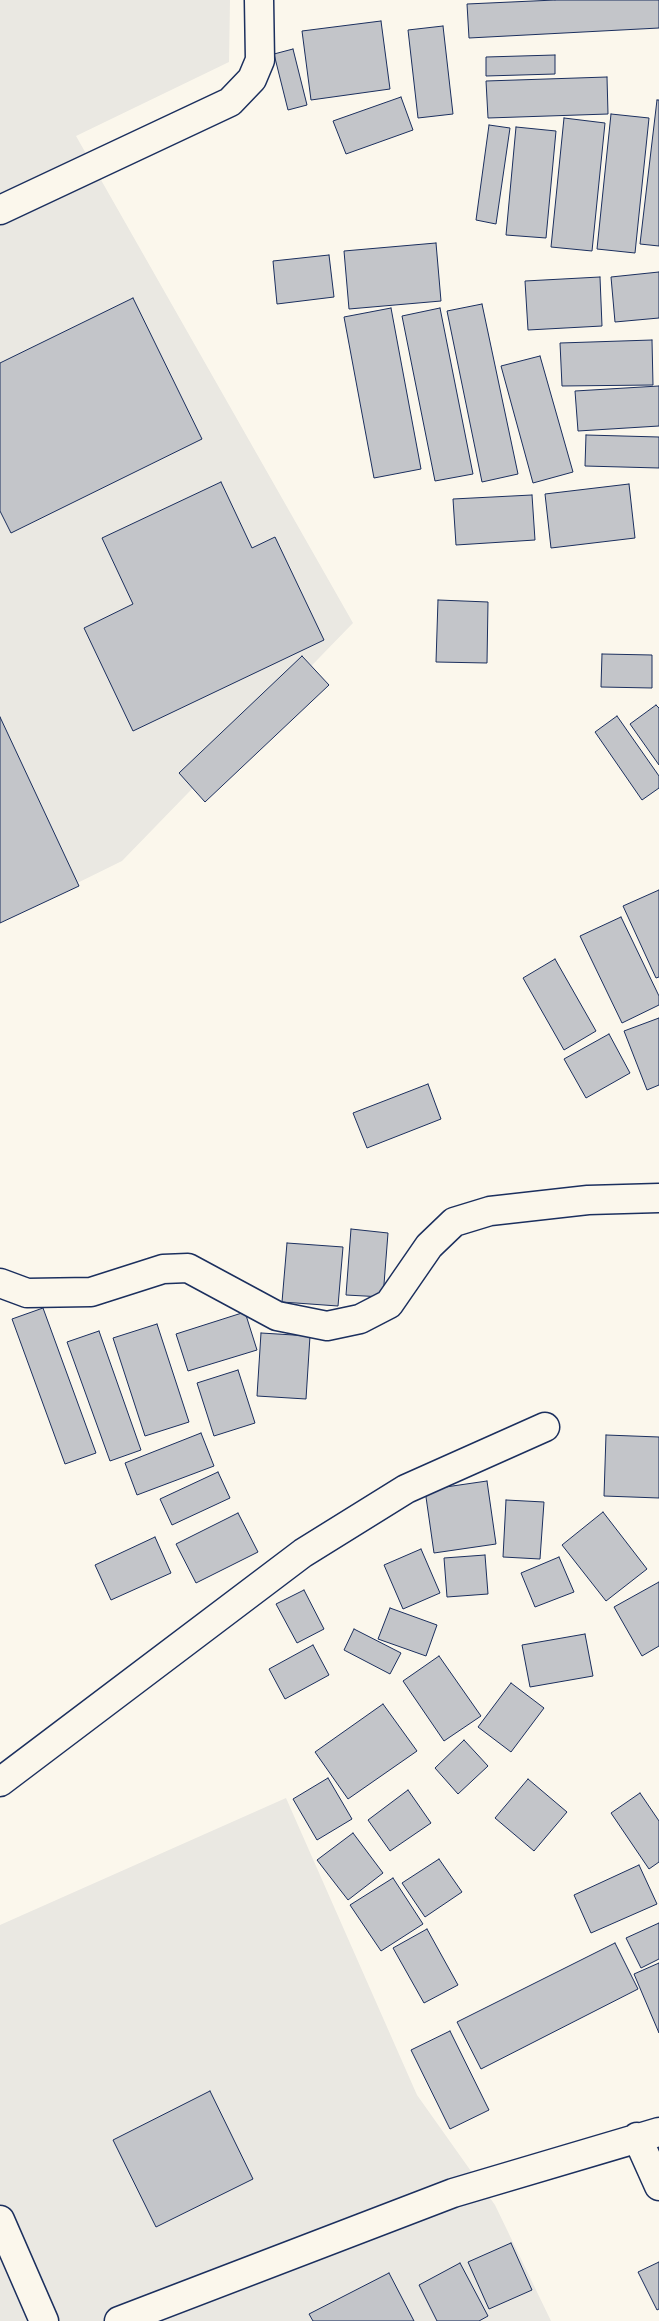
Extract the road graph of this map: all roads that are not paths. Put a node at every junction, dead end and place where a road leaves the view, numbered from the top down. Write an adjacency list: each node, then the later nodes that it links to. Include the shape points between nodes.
1 (259, 0): 2 (street, via 260,60 252,79 230,102)
2 (0, 210)
3 (659, 1198): 4 (street, via 588,1200 490,1210 454,1222 429,1246 389,1304 360,1319 327,1326 277,1316 188,1268 163,1269 91,1292 27,1293)
4 (0, 1283)
5 (545, 1427): 6 (street, via 406,1489 303,1553)
6 (0, 1782)
7 (648, 2135): 8 (street); 11 (street, via 454,2193)
8 (659, 2186)
9 (0, 2220): 10 (street)
10 (44, 2321)
11 (119, 2321)

